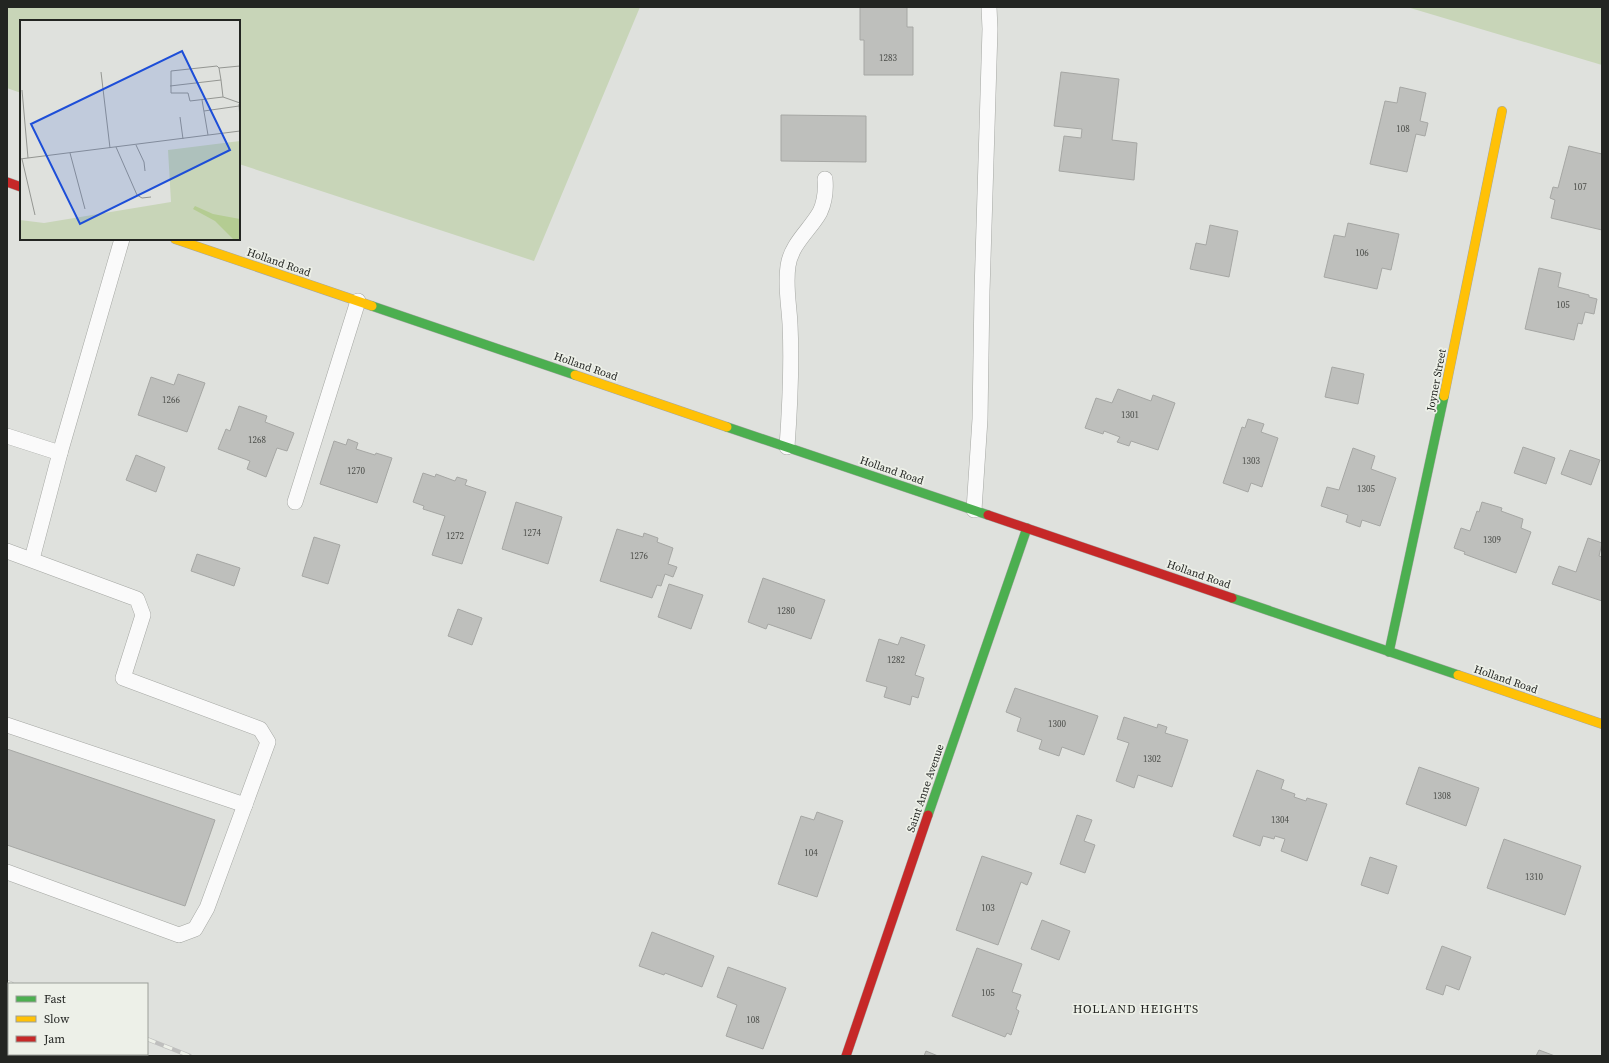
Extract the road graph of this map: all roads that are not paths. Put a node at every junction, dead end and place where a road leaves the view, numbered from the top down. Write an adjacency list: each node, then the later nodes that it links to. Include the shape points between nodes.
1 (989, 7): 13 (lane, via 980,419)
2 (1502, 111): 17 (main road, Joyner Street, via 1427,483)
3 (826, 179): 10 (lane, via 826,194 820,211 797,242 788,264 786,288 790,324 790,404)
4 (7, 182): 5 (main road)
5 (20, 187)
6 (122, 240): 11 (lane)
7 (178, 240): 8 (main road, Holland Road)
8 (358, 301): 10 (main road, Holland Road); 12 (lane)
9 (7, 436): 11 (lane)
10 (787, 447): 13 (main road, Holland Road)
11 (60, 453): 16 (lane)
12 (295, 502)
13 (974, 510): 14 (main road, Holland Road)
14 (1027, 528): 17 (main road, Holland Road); 22 (main road, Saint Anne Avenue)
15 (7, 551): 16 (lane)
16 (32, 559): 20 (lane, via 137,599 143,615 123,678 260,729 268,742)
17 (1389, 652): 19 (main road, Holland Road)
18 (7, 724): 20 (lane)
19 (1602, 724)
20 (245, 805): 21 (lane, via 207,908 195,929 179,935)
21 (7, 872)
22 (846, 1056)

